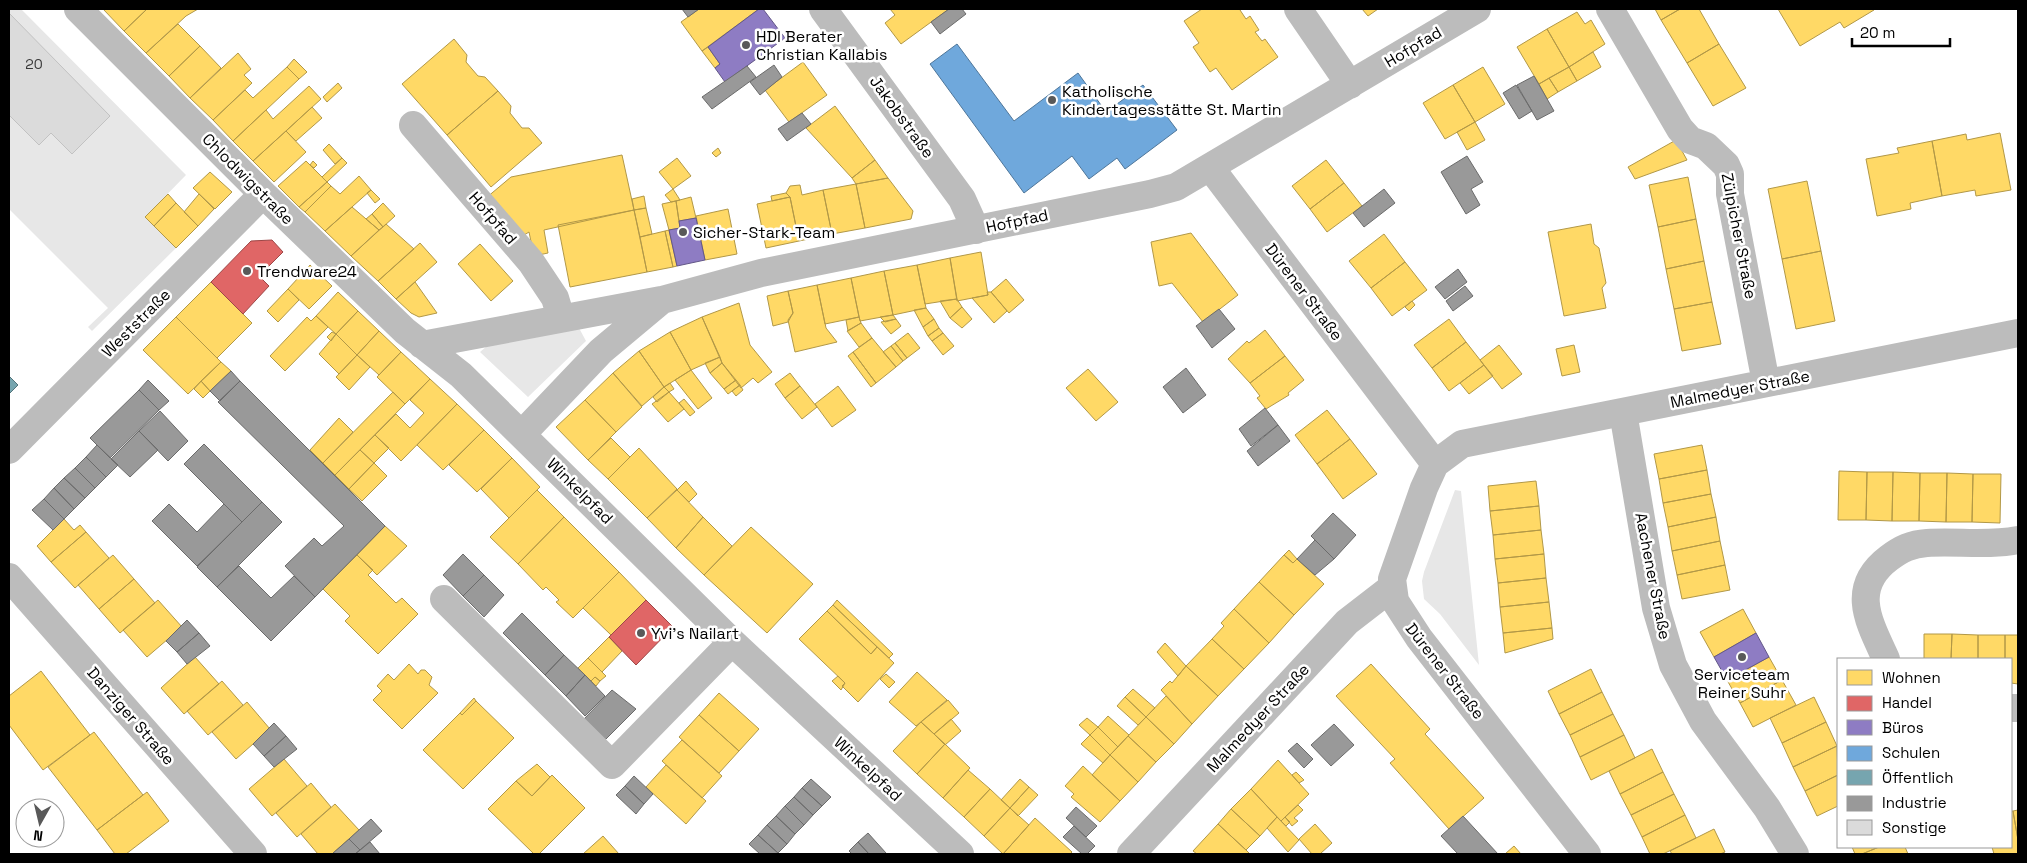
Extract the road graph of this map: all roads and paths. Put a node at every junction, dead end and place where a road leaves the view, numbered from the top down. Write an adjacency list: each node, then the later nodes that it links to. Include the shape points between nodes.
1 (78, 9): 9 (street, Chlodwigstraße)
2 (823, 9): 10 (street, Jakobstraße, via 962,198)
3 (1298, 9): 6 (street)
4 (1477, 9): 6 (street, Hofpfad)
5 (1610, 9): 15 (street, Zülpicher Straße, via 1680,129 1690,140 1706,146 1726,165 1730,174 1730,194)
6 (1350, 85): 8 (street, Hofpfad)
7 (413, 125): 12 (street, Hofpfad, via 531,262 555,298)
8 (1210, 167): 10 (street, Hofpfad, via 1176,187 1150,194); 19 (street, Dürener Straße)
9 (263, 194): 14 (street, Chlodwigstraße); 18 (street, Weststraße)
10 (976, 230): 11 (street, Hofpfad, via 761,273)
11 (662, 300): 12 (street, Hofpfad); 17 (street, Hofpfad, via 601,351)
12 (561, 318): 14 (street, Hofpfad)
13 (2018, 333): 15 (street, Malmedyer Straße)
14 (422, 345): 17 (street, Winkelpfad, via 461,375)
15 (1766, 384): 16 (street, Malmedyer Straße)
16 (1623, 412): 19 (street, Malmedyer Straße, via 1462,444); 30 (street, Aachener Straße, via 1656,608 1673,665 1702,721 1767,808)
17 (522, 434): 24 (street, Winkelpfad)
18 (9, 450)
19 (1435, 464): 22 (street, via 1394,568)
20 (2018, 540): 25 (street, via 1927,543 1904,547 1876,568 1865,590 1867,617)
21 (9, 577): 26 (street, Danziger Straße)
22 (1391, 588): 28 (street, Malmedyer Straße, via 1347,622); 29 (street, Dürener Straße, via 1405,618)
23 (444, 599): 24 (street, via 612,765)
24 (732, 642): 27 (street, Winkelpfad)
25 (1886, 658)
26 (253, 854)
27 (960, 854)
28 (1131, 854)
29 (1587, 854)
30 (1795, 854)

